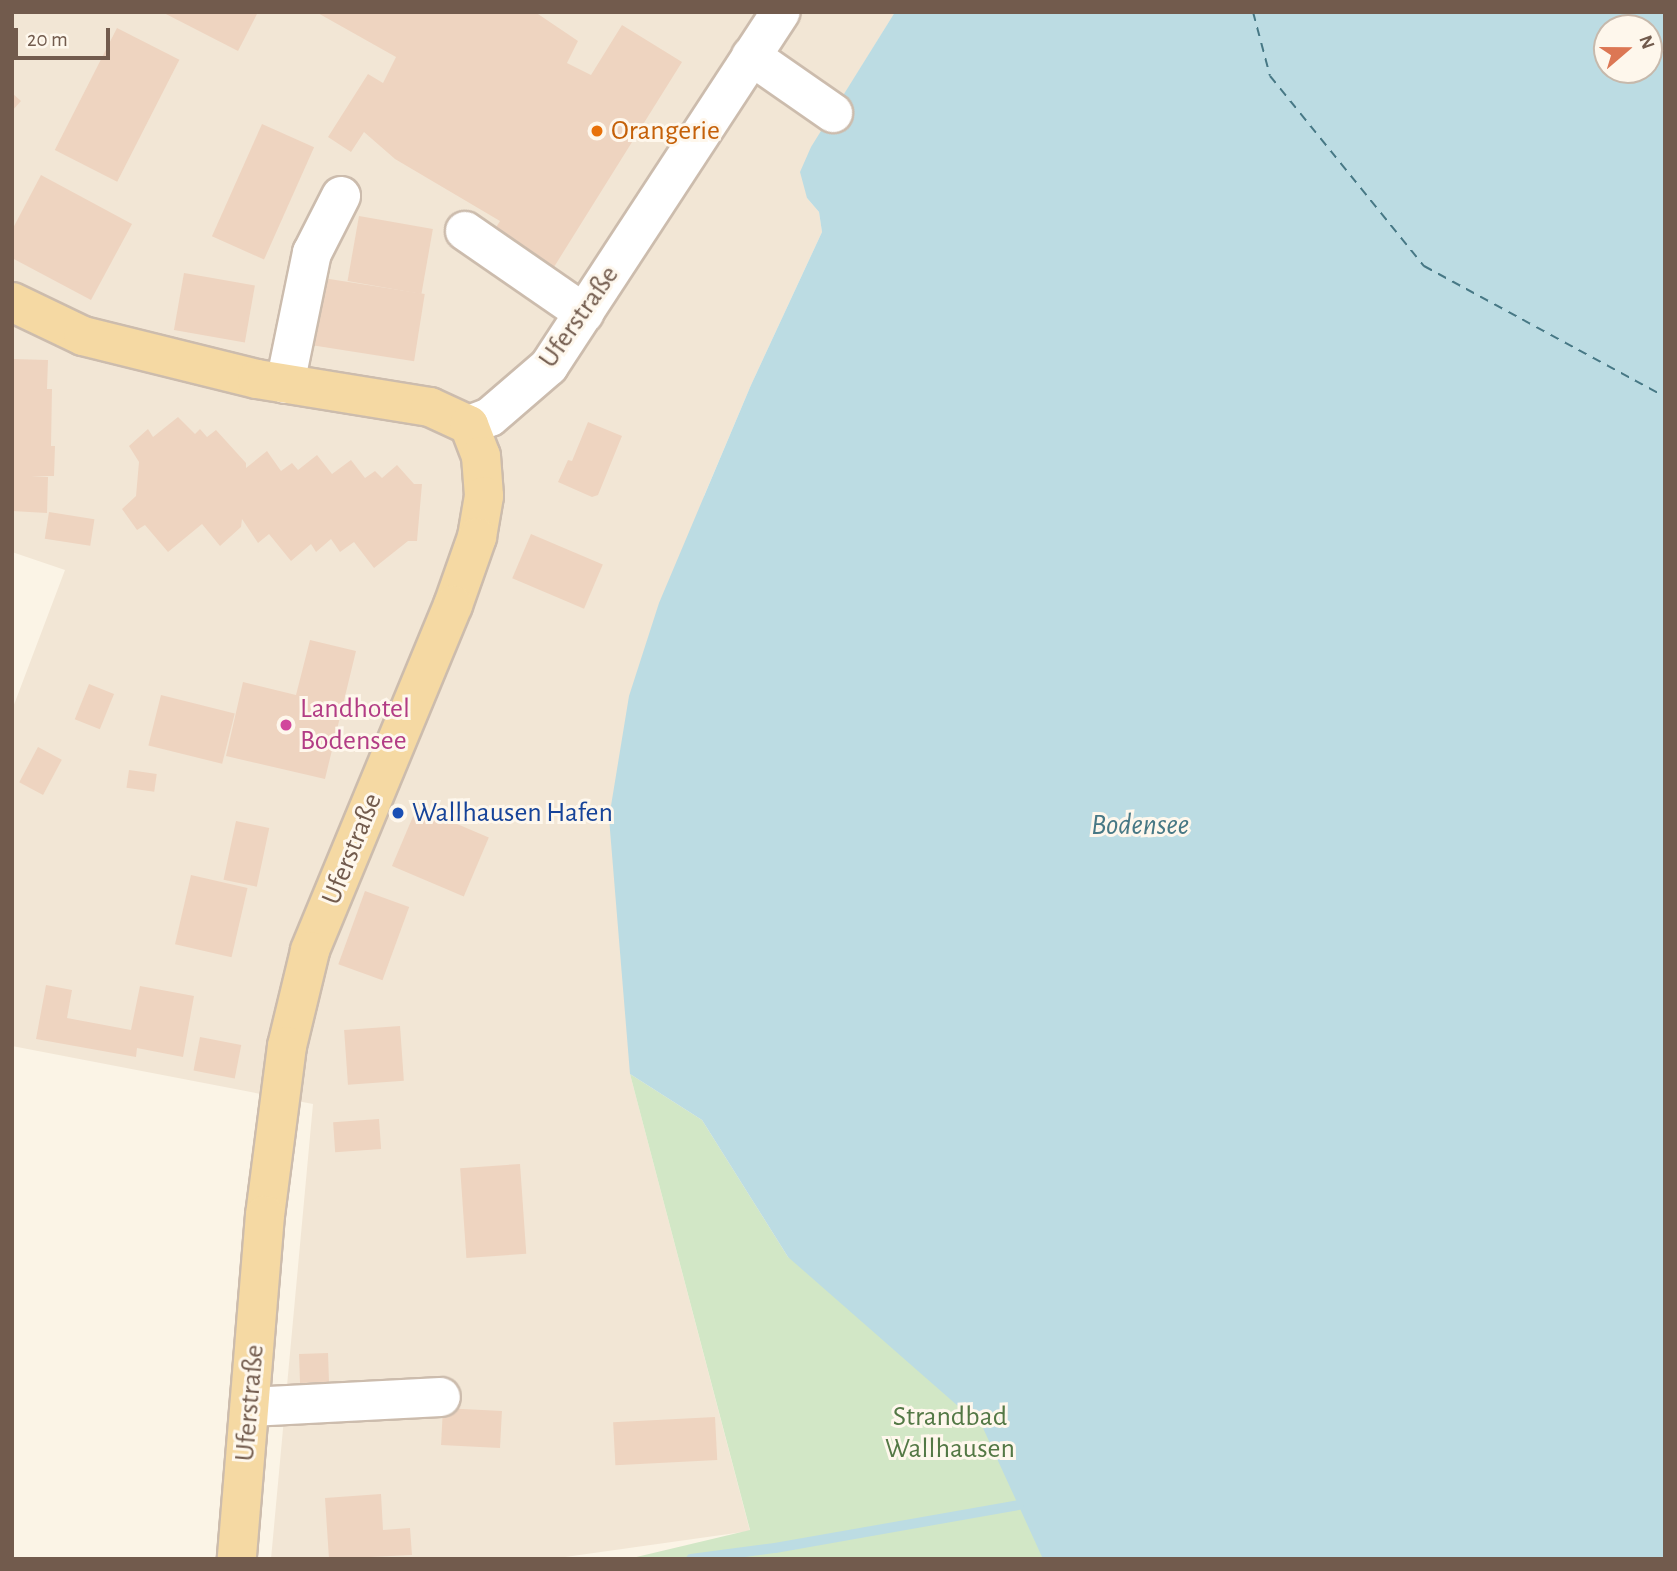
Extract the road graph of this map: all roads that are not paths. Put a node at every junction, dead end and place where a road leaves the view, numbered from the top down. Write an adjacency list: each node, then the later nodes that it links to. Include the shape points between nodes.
1 (781, 12): 2 (street, Uferstraße)
2 (751, 56): 3 (street); 7 (street, Uferstraße)
3 (833, 113)
4 (341, 196): 8 (street, via 312,253)
5 (465, 231): 7 (street)
6 (12, 302): 8 (main road, via 83,335)
7 (584, 313): 9 (street, Uferstraße, via 549,366 491,417)
8 (285, 384): 9 (main road, via 430,407)
9 (468, 425): 11 (main road, Uferstraße, via 481,456 477,537 453,606 310,951 287,1046 265,1214)
10 (441, 1397): 11 (street)
11 (250, 1407): 12 (main road, Uferstraße)
12 (237, 1559)

